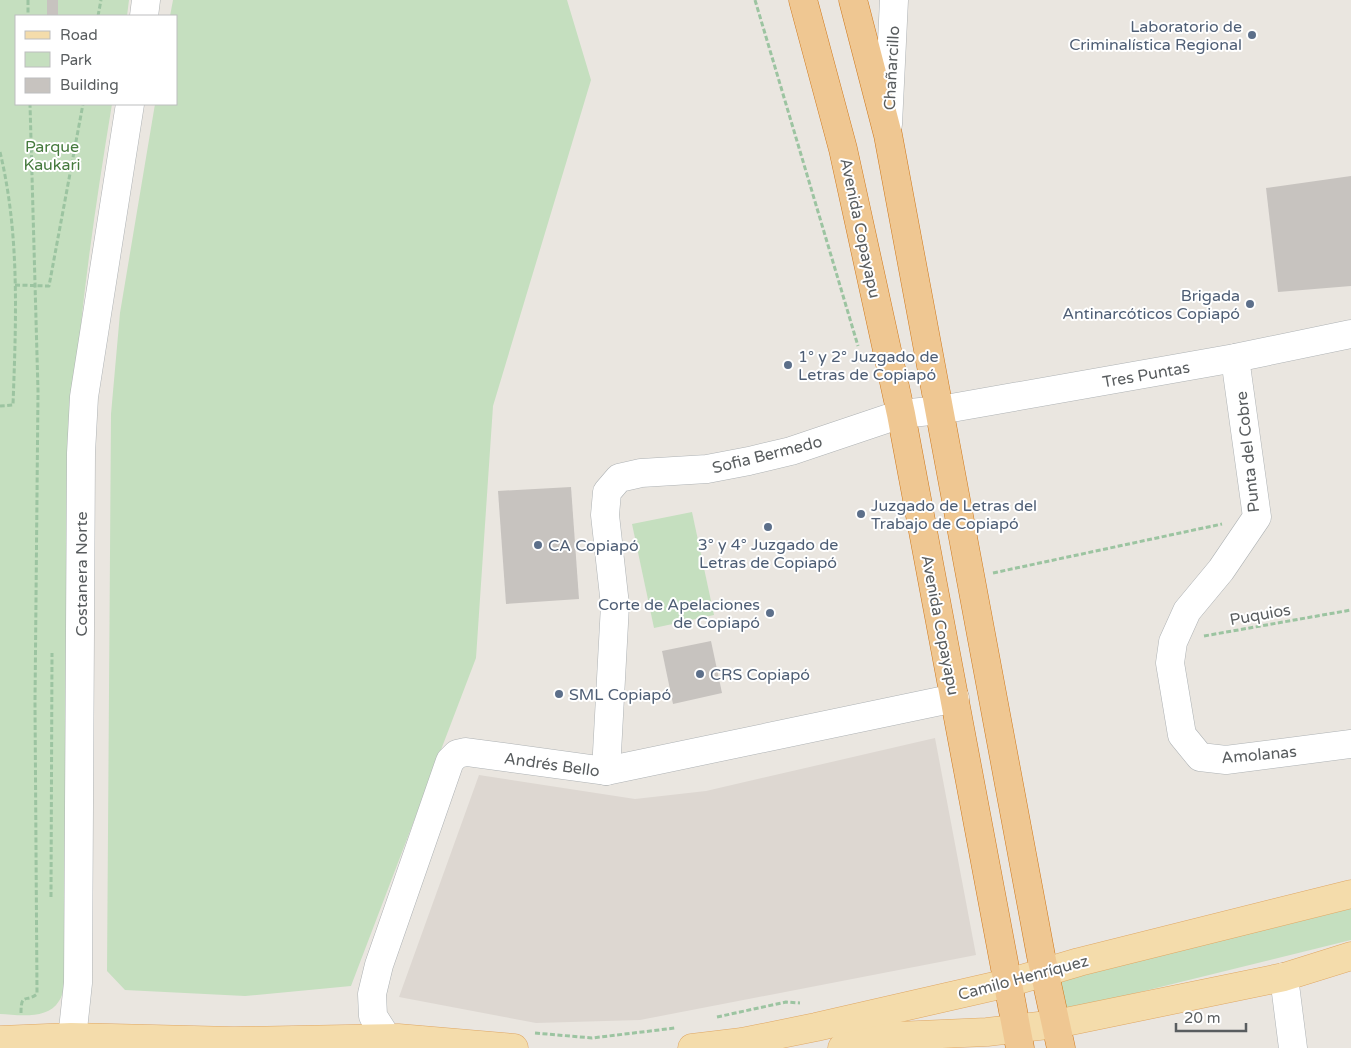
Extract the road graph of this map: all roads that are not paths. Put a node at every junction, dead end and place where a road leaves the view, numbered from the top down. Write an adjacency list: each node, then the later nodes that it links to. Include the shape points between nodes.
1 (146, 0): 5 (street)
2 (803, 0): 11 (highway, Avenida Copayapu, via 843,149)
3 (852, 0): 7 (highway)
4 (894, 0): 7 (street, Chañarcillo)
5 (144, 15)
6 (130, 105): 25 (street, Costanera Norte, via 84,398 78,982)
7 (888, 135): 10 (highway)
8 (1351, 334): 9 (street, Tres Puntas)
9 (1236, 358): 10 (street, Tres Puntas); 12 (street, Punta del Cobre, via 1257,517 1221,570 1187,611)
10 (940, 410): 11 (street, Sofia Bermedo); 18 (highway)
11 (901, 414): 13 (highway, Avenida Copayapu); 15 (street, Sofia Bermedo, via 791,451 749,461 707,470 641,473 619,478 607,492 605,515 615,605)
12 (1173, 642): 14 (street, Amolanas, via 1170,663 1182,735 1200,757 1226,760)
13 (955, 698): 15 (street, Andrés Bello); 20 (highway, Avenida Copayapu)
14 (1351, 744)
15 (606, 772): 26 (street, Andrés Bello, via 466,752 457,754 450,761 379,965 372,994 373,1016)
16 (1351, 894): 18 (main road, Camilo Henríquez)
17 (1351, 956): 19 (main road)
18 (1044, 971): 20 (main road, Camilo Henríquez); 21 (highway)
19 (1284, 977): 21 (main road); 31 (street)
20 (1008, 984): 22 (main road, Camilo Henríquez, via 742,1042); 23 (highway, Avenida Copayapu)
21 (1058, 1036): 23 (main road)
22 (685, 1038)
23 (1018, 1038): 30 (main road, via 987,1032 896,1036)
24 (0, 1040): 25 (main road)
25 (71, 1043): 28 (main road)
26 (390, 1043): 27 (main road); 28 (main road)
27 (513, 1044)
28 (234, 1045): 29 (main road)
29 (284, 1048)
30 (842, 1048)
31 (1293, 1048)

